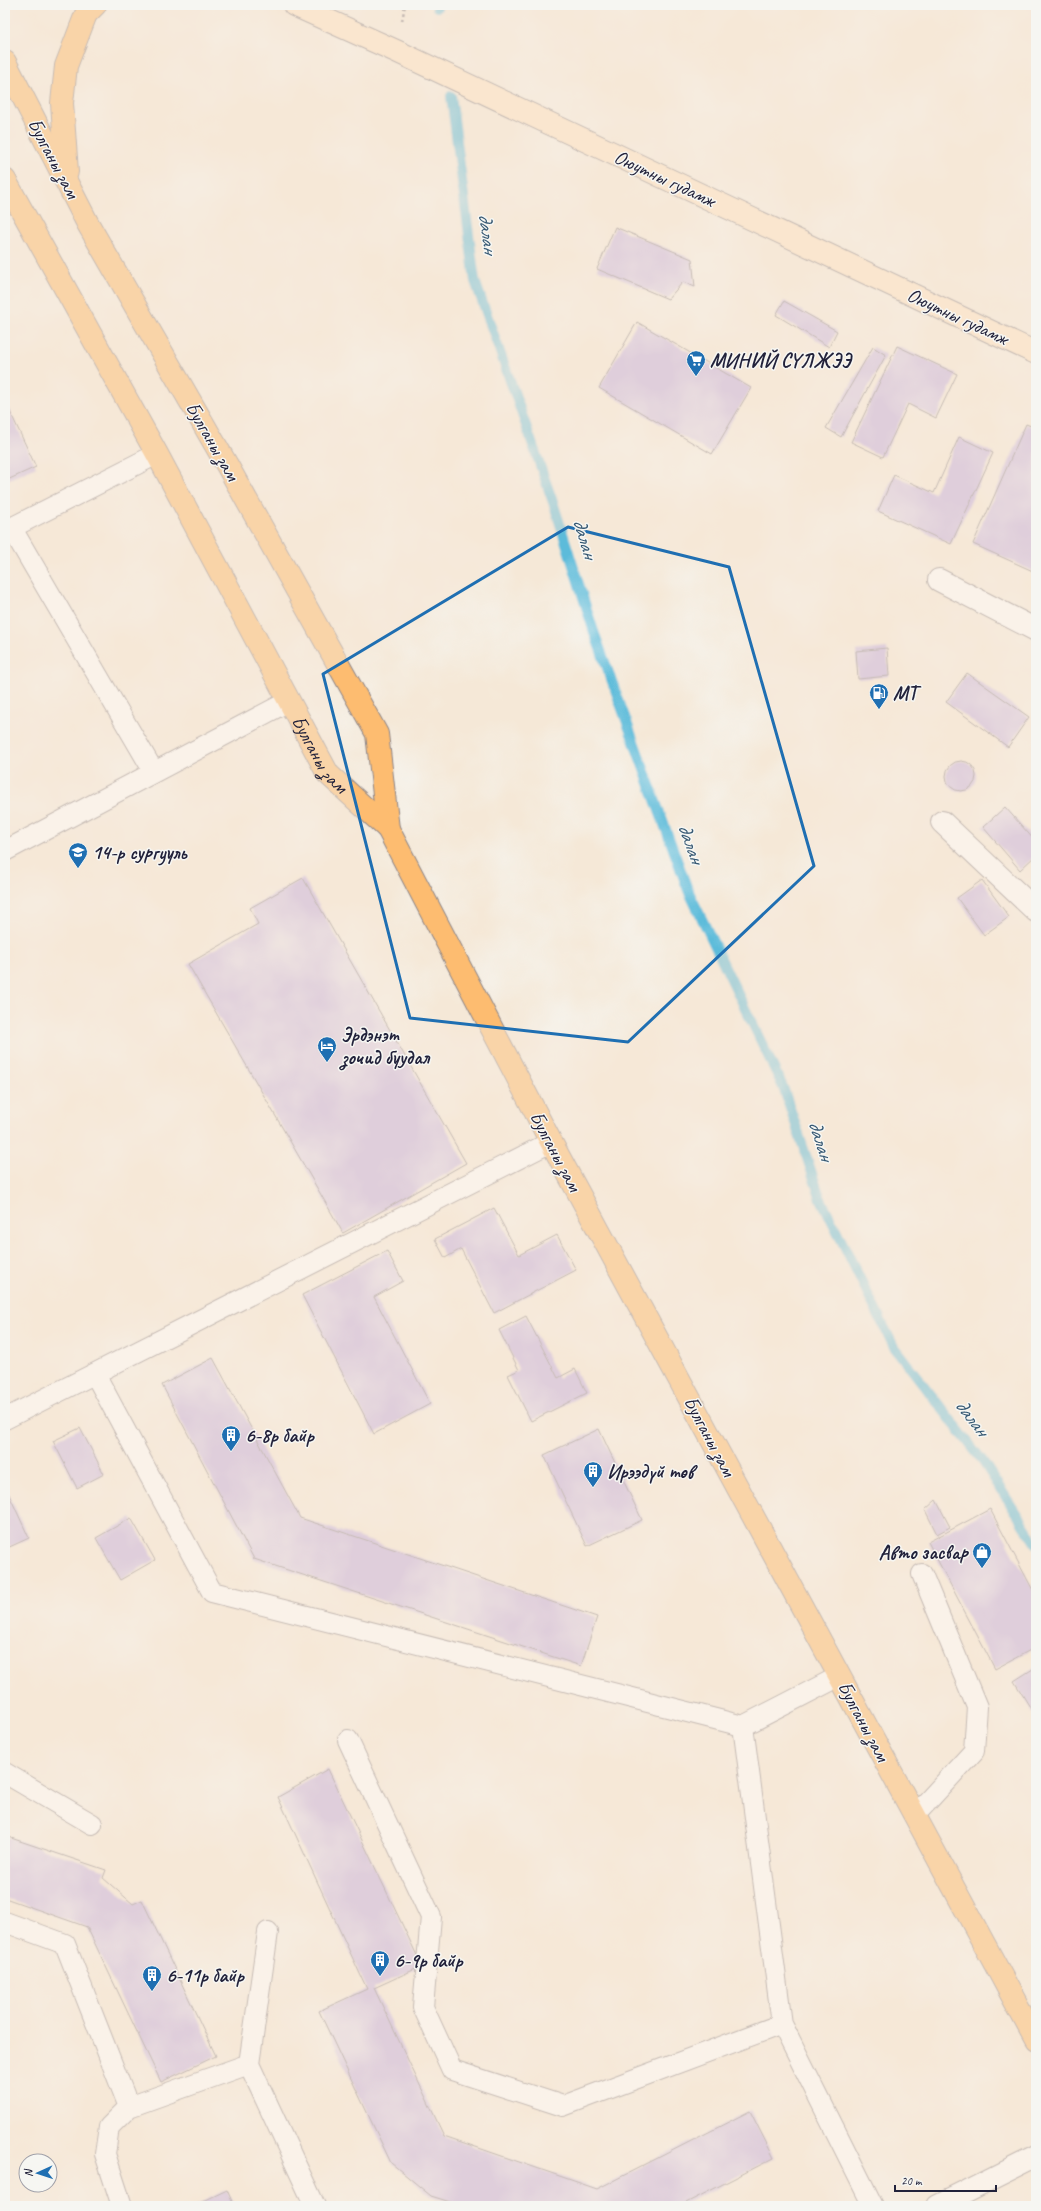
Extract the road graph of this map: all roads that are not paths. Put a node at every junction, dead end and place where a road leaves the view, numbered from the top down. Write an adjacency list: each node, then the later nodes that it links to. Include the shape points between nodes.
1 (96, 5): 5 (highway, via 86,14 66,66 62,103)
2 (294, 5): 6 (street, Оюутны гудамж)
3 (5, 62): 5 (highway, Булганы зам)
4 (5, 180): 7 (highway, Булганы зам)
5 (69, 187): 14 (highway, Булганы зам, via 377,734)
6 (1036, 353)
7 (157, 454): 8 (lane); 11 (highway, Булганы зам)
8 (8, 529): 12 (lane)
9 (939, 580): 10 (street)
10 (1036, 630)
11 (289, 701): 12 (lane); 14 (highway, Булганы зам, via 328,774)
12 (154, 772): 15 (lane)
13 (942, 822): 16 (street)
14 (388, 829): 17 (highway, Булганы зам)
15 (5, 850)
16 (1036, 911)
17 (551, 1142): 18 (lane); 21 (highway, Булганы зам)
18 (95, 1374): 19 (lane); 22 (lane, via 212,1592)
19 (5, 1419)
20 (922, 1574): 25 (lane, via 977,1706 974,1752)
21 (840, 1676): 22 (lane); 25 (highway, Булганы зам)
22 (743, 1726): 29 (lane)
23 (348, 1740): 29 (lane, via 431,1917 422,2007 452,2070 563,2106)
24 (5, 1773): 26 (lane)
25 (915, 1815): 30 (highway, Булганы зам)
26 (92, 1824)
27 (5, 1922): 32 (lane, via 65,1944)
28 (268, 1932): 31 (lane)
29 (782, 2024): 36 (lane)
30 (1036, 2040)
31 (249, 2064): 32 (lane); 35 (lane)
32 (130, 2107): 34 (lane, via 109,2127 106,2154)
33 (1036, 2157): 37 (street)
34 (122, 2206)
35 (315, 2206)
36 (873, 2206)
37 (938, 2206)

